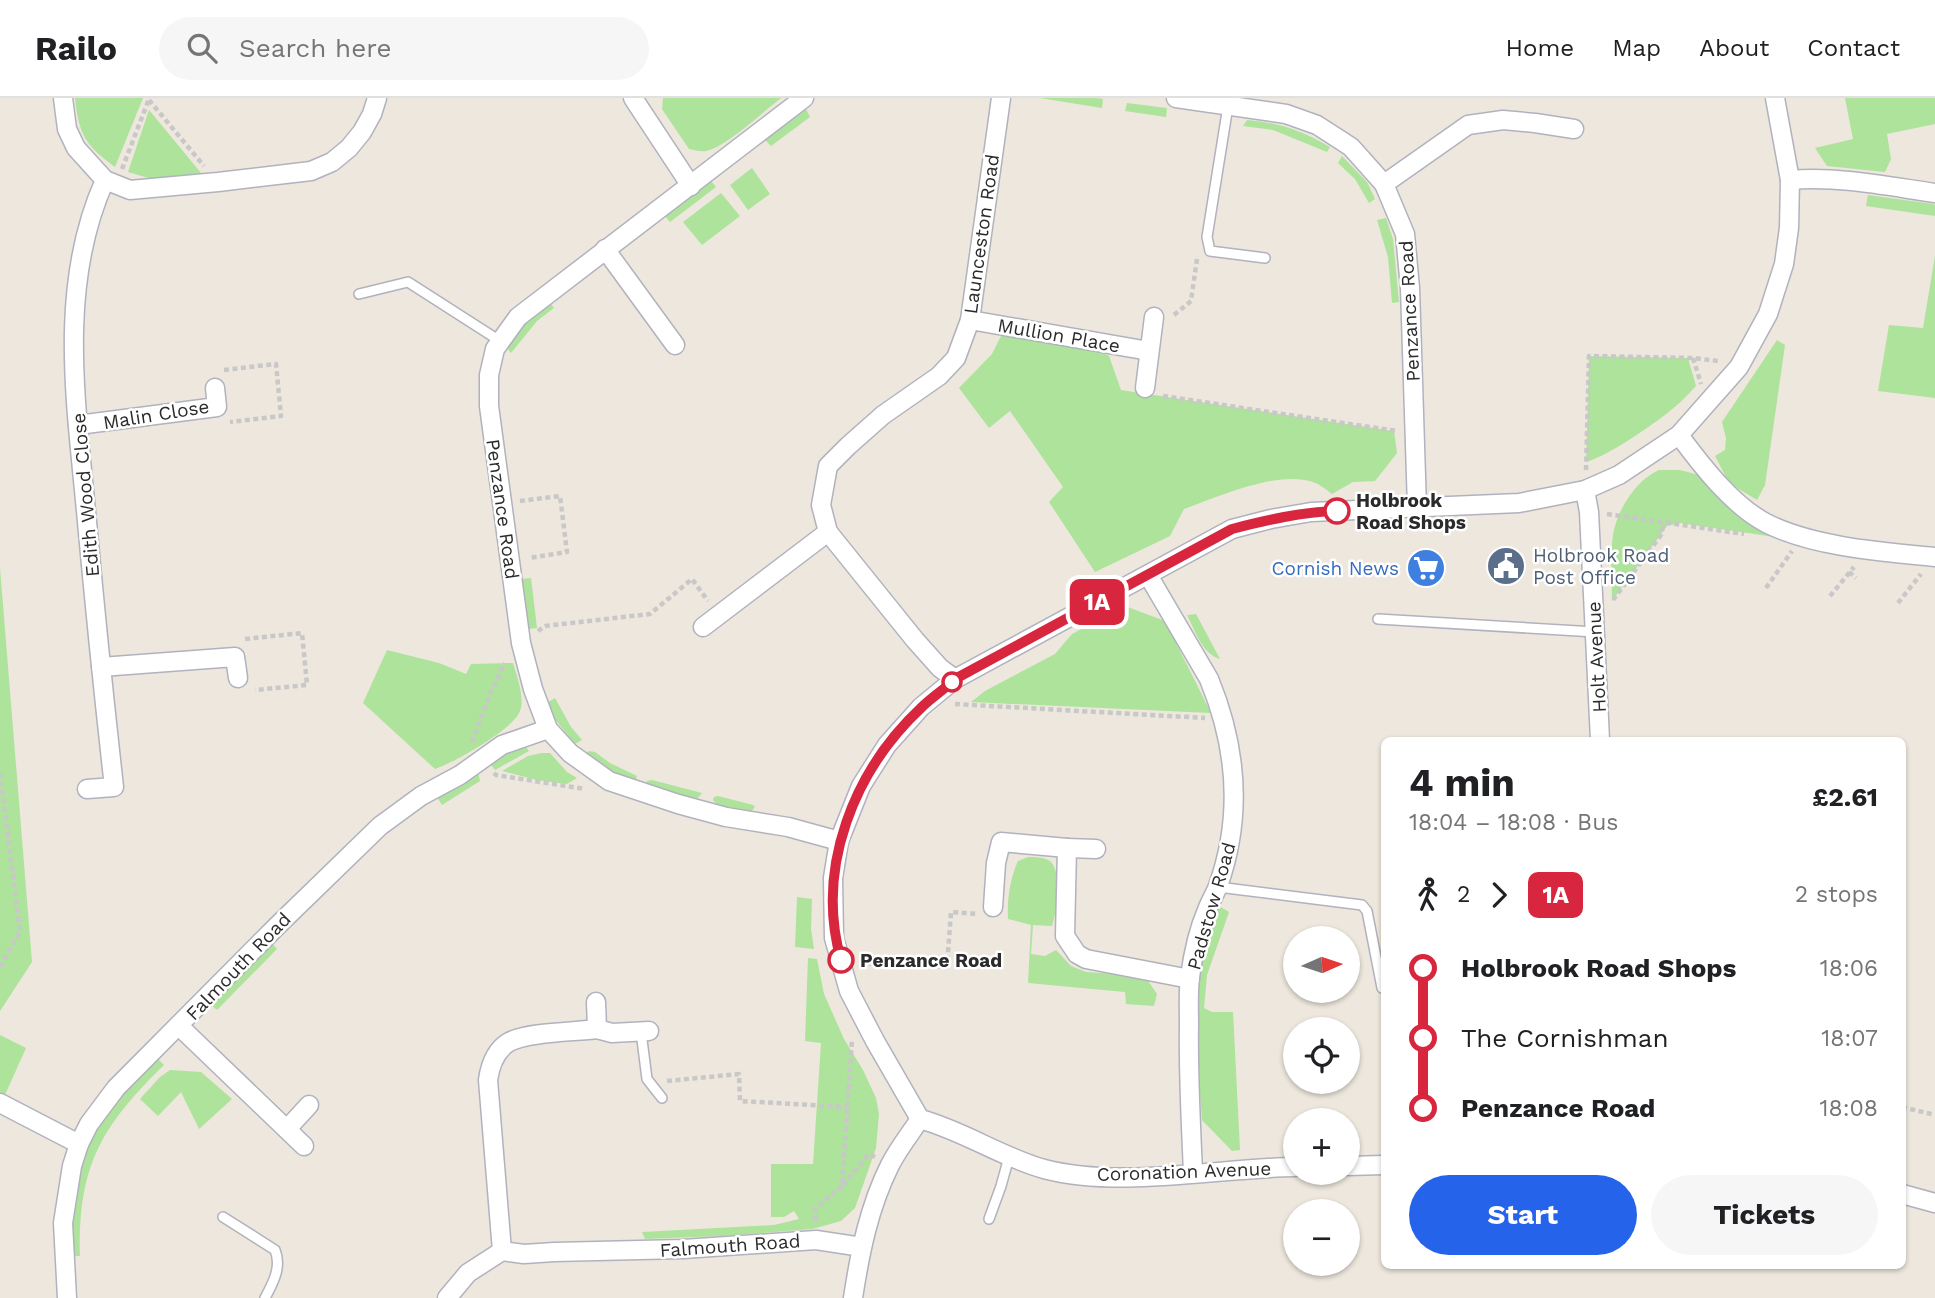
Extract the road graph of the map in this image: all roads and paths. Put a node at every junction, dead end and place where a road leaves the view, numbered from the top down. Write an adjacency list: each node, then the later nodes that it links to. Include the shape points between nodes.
1 (63, 98): 13 (street, via 67,129 76,148)
2 (377, 98): 12 (street, via 362,132 332,162 311,171)
3 (633, 98): 15 (street)
4 (804, 98): 15 (street, Penzance Road)
5 (1000, 98): 22 (street, Launceston Road)
6 (1176, 98): 9 (street, Penzance Road)
7 (1775, 98): 11 (street)
8 (149, 99): 12 (path); 13 (path)
9 (1228, 106): 14 (street, Penzance Road, via 1286,114 1317,125 1351,147); 18 (lane, via 1207,237)
10 (1574, 129): 14 (street, via 1503,120 1468,125)
11 (1790, 180): 16 (street, via 1860,181); 26 (street, via 1783,264 1768,314)
12 (219, 182): 13 (street, via 130,190)
13 (110, 183): 30 (street, Edith Wood Close, via 96,199 76,293)
14 (1384, 184): 31 (street, Penzance Road, via 1405,234)
15 (691, 186): 17 (street, Penzance Road)
16 (1935, 193)
17 (605, 249): 23 (street, Penzance Road, via 518,317); 24 (street)
18 (1210, 251): 19 (lane); 21 (path, via 1198,253 1191,301 1170,318)
19 (1265, 258)
20 (359, 294): 23 (lane, via 408,282)
21 (1154, 317): 25 (street)
22 (970, 320): 25 (street, Mullion Place); 38 (street, Launceston Road, via 956,358 939,376 883,415 828,466 821,505)
23 (500, 341): 34 (street, Penzance Road, via 489,375 489,405)
24 (675, 345)
25 (1149, 351): 28 (street)
26 (1740, 367): 32 (street); 33 (path, via 1693,358 1589,356)
27 (215, 388): 29 (street, Malin Close); 29 (path, via 213,372 276,364 281,416 218,424)
28 (1145, 388): 31 (path, via 1145,393)
29 (217, 407): 30 (street, Malin Close)
30 (78, 425): 59 (street, Edith Wood Close)
31 (1414, 434): 35 (street, Penzance Road)
32 (1679, 435): 33 (street, via 1619,475); 40 (street, via 1707,472 1743,507 1765,523)
33 (1585, 490): 35 (street, via 1519,503); 36 (street, Holt Avenue)
34 (502, 503): 43 (street, Penzance Road); 43 (path, via 560,496 567,552)
35 (1418, 508): 47 (street, via 1311,512 1271,519 1232,529)
36 (1589, 512): 37 (path); 52 (street, Holt Avenue)
37 (1664, 523): 39 (path); 52 (path, via 1661,534 1612,601)
38 (828, 532): 53 (street); 61 (street, Launceston Road, via 915,640)
39 (1745, 534)
40 (1803, 537): 41 (street); 44 (path)
41 (1869, 550): 42 (street); 46 (path)
42 (1935, 556): 51 (path)
43 (510, 561): 57 (street, Penzance Road)
44 (1781, 567): 45 (path); 49 (path)
45 (1788, 571)
46 (1849, 572): 48 (path); 50 (path)
47 (1148, 575): 61 (street); 63 (street, Padstow Road, via 1209,679)
48 (1856, 578)
49 (1766, 588)
50 (1830, 596)
51 (1898, 603)
52 (1594, 607): 56 (street, Holt Avenue)
53 (725, 609): 55 (street); 57 (path, via 711,605 692,579 650,614 545,626)
54 (1378, 619): 56 (lane)
55 (703, 627)
56 (1595, 632): 65 (street, Holt Avenue)
57 (520, 638): 64 (street, Penzance Road); 68 (path, via 489,696)
58 (234, 657): 59 (street); 60 (street); 60 (path, via 232,640 302,633 307,685 238,691)
59 (100, 667): 69 (street, Edith Wood Close, via 114,786)
60 (237, 678)
61 (955, 679): 62 (street)
62 (927, 703): 63 (path); 71 (street, via 887,745 861,786)
63 (1223, 719): 74 (street, Padstow Road, via 1235,794 1233,828)
64 (548, 729): 66 (street, Falmouth Road, via 502,745); 71 (street, Penzance Road, via 570,753 609,781 726,817)
65 (1600, 737)
66 (481, 759): 68 (street, Falmouth Road); 70 (path, via 496,775)
67 (0, 773): 77 (path, via 20,931)
68 (460, 775): 82 (street, Falmouth Road, via 380,826)
69 (87, 789)
70 (587, 789)
71 (839, 841): 76 (street, via 833,878 834,937)
72 (1067, 848): 73 (street); 75 (street, via 1001,842); 78 (street, via 1065,936 1077,954)
73 (1096, 849)
74 (1218, 887): 78 (street, Padstow Road, via 1198,936); 79 (lane, via 1362,905)
75 (993, 907): 76 (path, via 993,915 951,912 947,967)
76 (841, 963): 81 (street)
77 (0, 967)
78 (1190, 979): 101 (street, Padstow Road)
79 (1381, 983)
80 (596, 1002): 83 (street)
81 (863, 1018): 89 (path, via 852,1028); 92 (street)
82 (179, 1026): 93 (street); 94 (street, Falmouth Road, via 116,1088)
83 (597, 1029): 84 (street); 109 (street, via 526,1037 508,1043 494,1059 488,1080)
84 (645, 1032): 86 (lane, via 647,1079)
85 (661, 1075): 89 (path, via 667,1081 739,1074 740,1101)
86 (662, 1098)
87 (0, 1103): 94 (street)
88 (309, 1105): 93 (street)
89 (847, 1107): 102 (path)
90 (1906, 1108): 91 (path)
91 (1935, 1115)
92 (920, 1119): 96 (street, Coronation Avenue, via 941,1124); 97 (street)
93 (286, 1129): 95 (street)
94 (79, 1144): 110 (street, Falmouth Road, via 63,1223)
95 (304, 1146)
96 (1009, 1157): 101 (street, Coronation Avenue, via 1082,1175); 106 (lane)
97 (891, 1163): 102 (path, via 869,1154); 108 (street, via 871,1210)
98 (1381, 1165): 99 (street)
99 (1360, 1166)
100 (1283, 1168): 101 (street, Coronation Avenue)
101 (1193, 1173)
102 (842, 1186): 107 (path, via 815,1209)
103 (1906, 1195): 104 (street)
104 (1935, 1203)
105 (223, 1217): 111 (lane, via 275,1250 279,1259)
106 (989, 1219)
107 (816, 1240): 108 (street, Falmouth Road); 109 (street, Falmouth Road, via 683,1249)
108 (862, 1247): 113 (street)
109 (502, 1251): 112 (street, via 468,1273)
110 (67, 1298)
111 (265, 1298)
112 (447, 1298)
113 (853, 1298)

